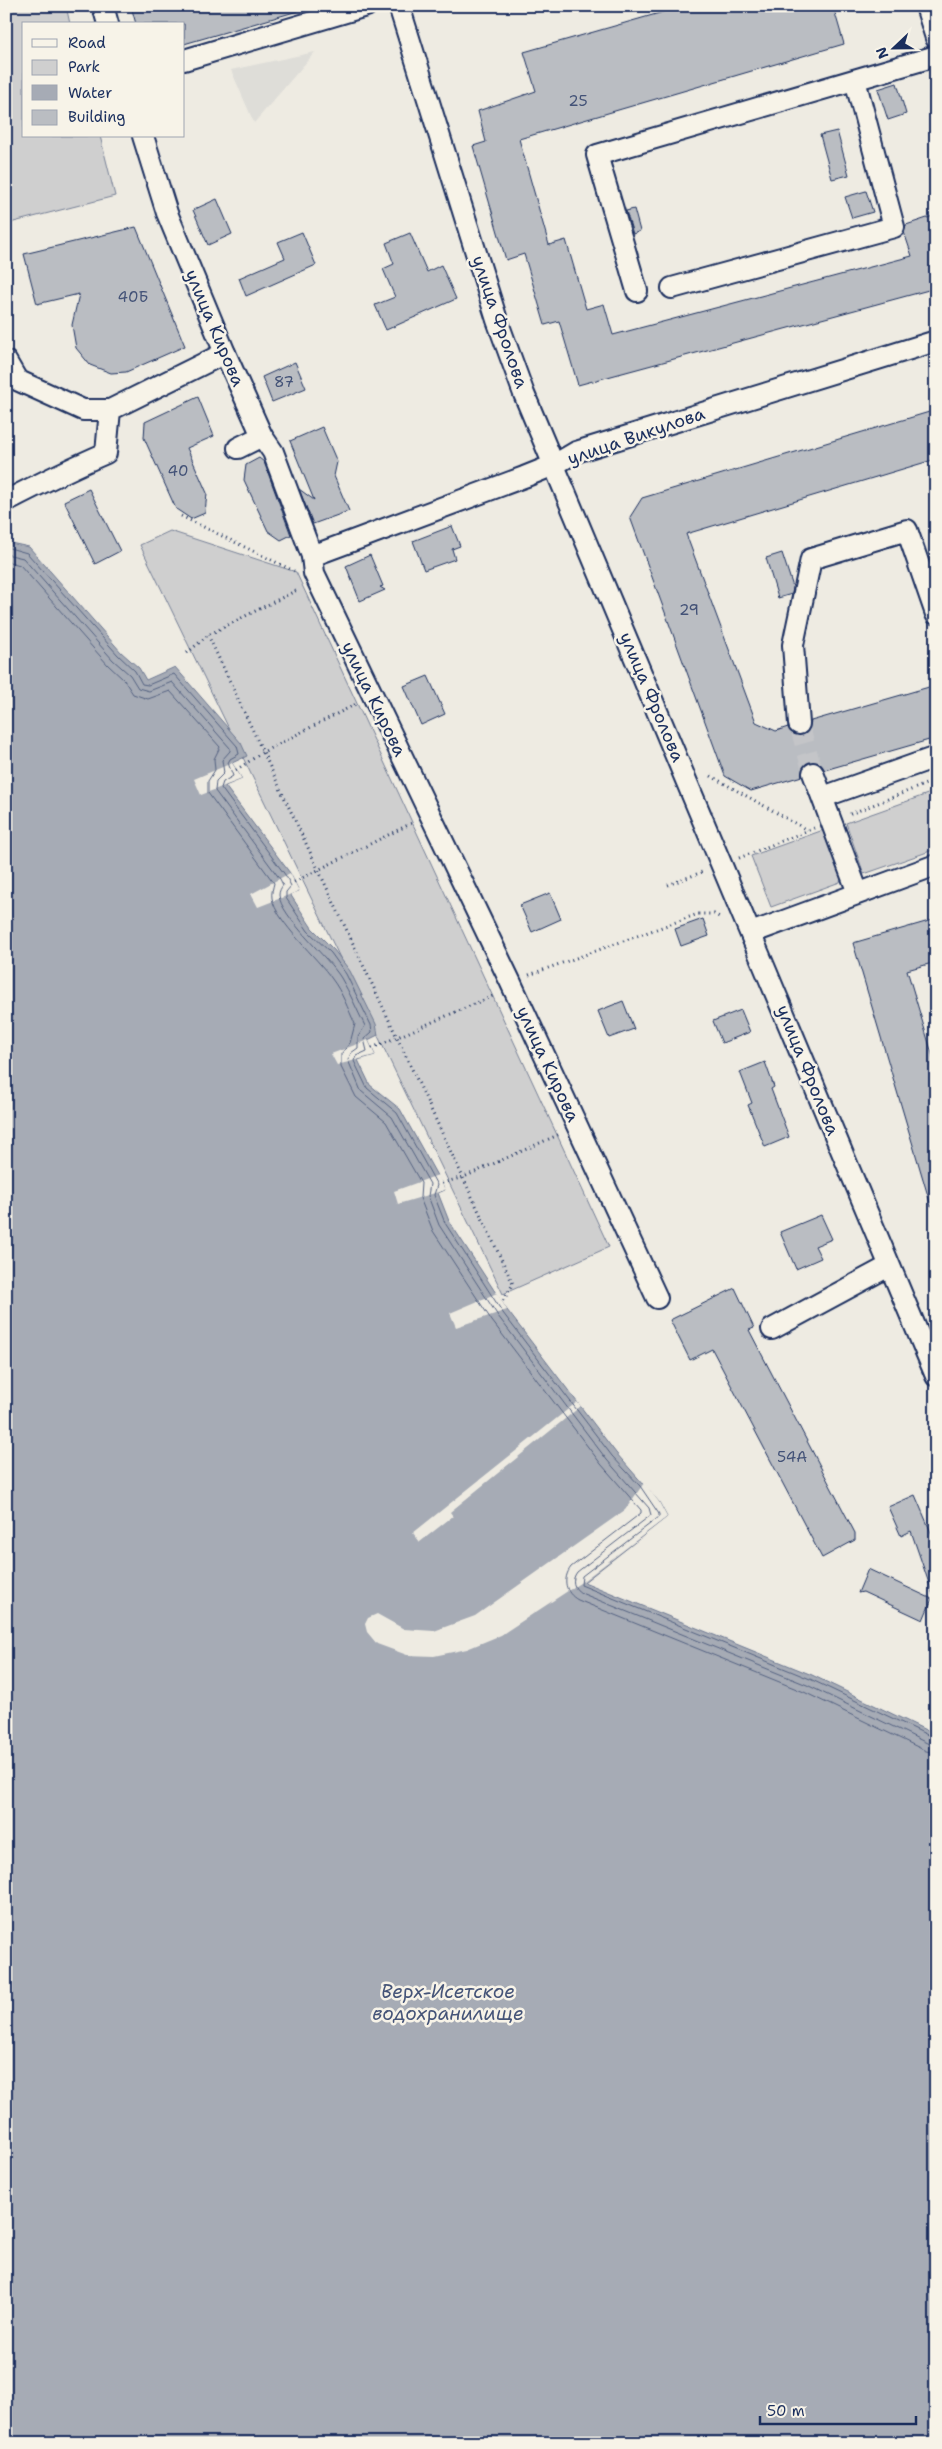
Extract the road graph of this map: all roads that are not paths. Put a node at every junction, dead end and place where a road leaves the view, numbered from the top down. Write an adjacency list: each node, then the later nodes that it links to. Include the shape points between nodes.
1 (103, 6): 5 (street)
2 (366, 6): 8 (street)
3 (399, 6): 19 (street, улица Фролова, via 497,320)
4 (926, 6): 6 (street)
5 (107, 22)
6 (936, 38)
7 (936, 56): 9 (street)
8 (185, 60)
9 (855, 80): 11 (street, via 894,227); 12 (street, via 597,155)
10 (144, 138): 14 (street, улица Кирова, via 167,213)
11 (672, 288)
12 (637, 291)
13 (936, 341): 19 (street, улица Викулова, via 576,452)
14 (225, 353): 16 (street); 17 (street, улица Кирова)
15 (6, 361): 16 (street, via 17,380 84,410)
16 (110, 410): 20 (street, via 106,453 56,474)
17 (262, 436): 18 (street); 21 (street, улица Кирова, via 272,452)
18 (238, 448)
19 (554, 465): 21 (street, улица Викулова); 29 (street, улица Фролова)
20 (6, 501)
21 (312, 556): 31 (street, улица Кирова, via 314,573 505,987)
22 (936, 614): 23 (street, via 907,530 811,559 793,645)
23 (799, 724)
24 (936, 757): 26 (street)
25 (813, 773): 26 (street)
26 (823, 797): 28 (street)
27 (936, 865): 28 (street)
28 (858, 893): 29 (street)
29 (751, 933): 30 (street, улица Фролова)
30 (889, 1266): 32 (street); 33 (street, улица Фролова)
31 (657, 1298)
32 (772, 1329)
33 (936, 1376)

